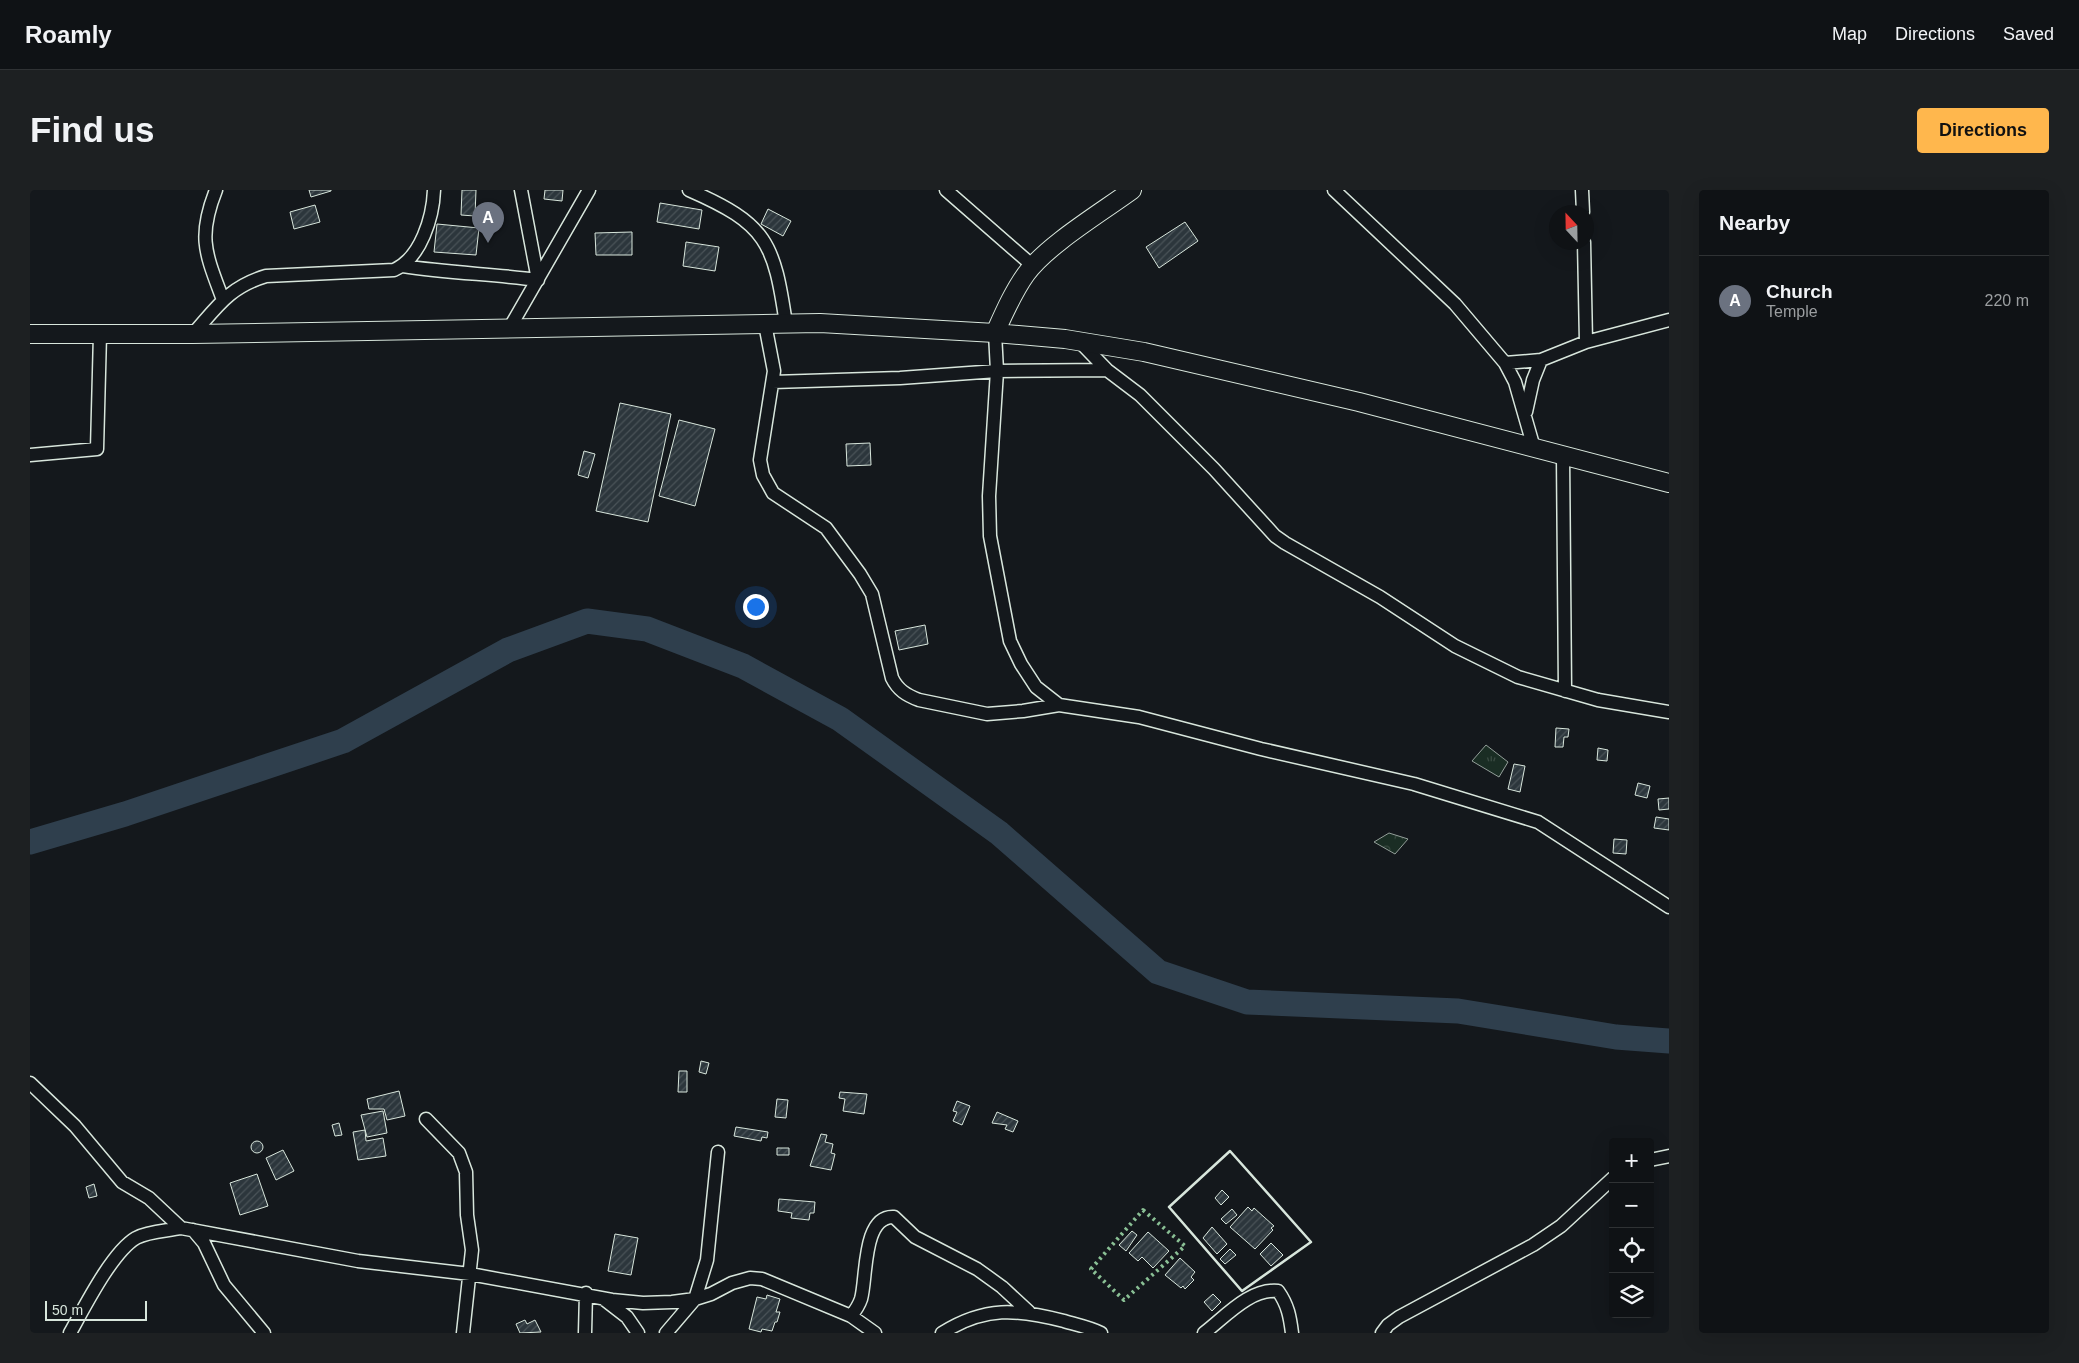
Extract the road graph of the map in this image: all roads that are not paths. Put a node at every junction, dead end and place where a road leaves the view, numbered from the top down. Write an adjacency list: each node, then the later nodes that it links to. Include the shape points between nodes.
1 (216, 190): 15 (street, via 204,230 204,245)
2 (434, 190): 12 (street, via 431,215 423,236)
3 (521, 190): 14 (street)
4 (589, 190): 14 (street)
5 (689, 190): 18 (street, via 738,215 756,229 769,247 779,278)
6 (1132, 190): 13 (street)
7 (1334, 190): 27 (street, via 1455,304)
8 (1583, 191): 10 (street)
9 (950, 192): 13 (street)
10 (1583, 205)
11 (1584, 250): 25 (street)
12 (403, 266): 14 (street); 15 (street, via 394,270 266,276 246,282)
13 (1033, 266): 20 (street, via 1017,289)
14 (538, 280): 19 (street)
15 (223, 300): 23 (street)
16 (1669, 320): 25 (street)
17 (765, 324): 18 (street); 19 (street); 30 (street)
18 (786, 324): 20 (street)
19 (509, 329): 23 (street)
20 (996, 333): 24 (street); 29 (street)
21 (30, 334): 22 (street)
22 (100, 334): 23 (street); 33 (street, via 97,449)
23 (193, 334)
24 (1080, 342): 28 (street); 32 (street, via 1144,352 1359,402)
25 (1586, 342): 26 (street)
26 (1541, 360): 27 (street); 31 (street)
27 (1506, 362): 31 (street)
28 (1107, 370): 29 (street); 36 (street, via 1140,395 1275,536 1380,597 1455,646 1518,677)
29 (997, 371): 30 (street); 37 (street, via 988,496 990,536 1006,624 1010,641 1036,687)
30 (773, 382): 37 (street, via 760,460 763,475 773,493 836,538 860,574 872,594 896,686 918,700 987,714)
31 (1525, 415): 32 (street)
32 (1534, 448): 34 (street)
33 (30, 455)
34 (1564, 455): 35 (street); 36 (street)
35 (1669, 483)
36 (1565, 691): 38 (street)
37 (1059, 705): 39 (street, via 1139,717 1414,784 1538,822)
38 (1669, 712)
39 (1669, 907)
40 (30, 1083): 46 (street, via 74,1126 122,1182 149,1198)
41 (426, 1119): 47 (street, via 459,1152 466,1172 472,1250)
42 (718, 1152): 50 (street, via 707,1260)
43 (1669, 1156): 44 (street)
44 (1654, 1159)
45 (1609, 1182): 64 (street, via 1561,1226 1533,1245 1399,1317)
46 (187, 1229): 47 (street, via 358,1261); 53 (street, via 136,1238 123,1248); 54 (street, via 204,1243 224,1285)
47 (470, 1274): 48 (street); 55 (street)
48 (586, 1293): 49 (street); 56 (street)
49 (602, 1297): 50 (street, via 643,1303); 57 (street, via 627,1317)
50 (695, 1299): 52 (street, via 732,1283 750,1278 762,1279); 58 (street)
51 (1030, 1312): 52 (street, via 978,1269 915,1237 894,1216 888,1216 881,1220 869,1243 860,1301); 60 (street, via 973,1317); 61 (street)
52 (851, 1316): 59 (street)
53 (70, 1333)
54 (264, 1333)
55 (463, 1333)
56 (584, 1333)
57 (638, 1333)
58 (666, 1333)
59 (875, 1333)
60 (942, 1333)
61 (1101, 1333)
62 (1204, 1333): 63 (street, via 1251,1297 1268,1290 1278,1291 1285,1301)
63 (1292, 1333)
64 (1382, 1333)

